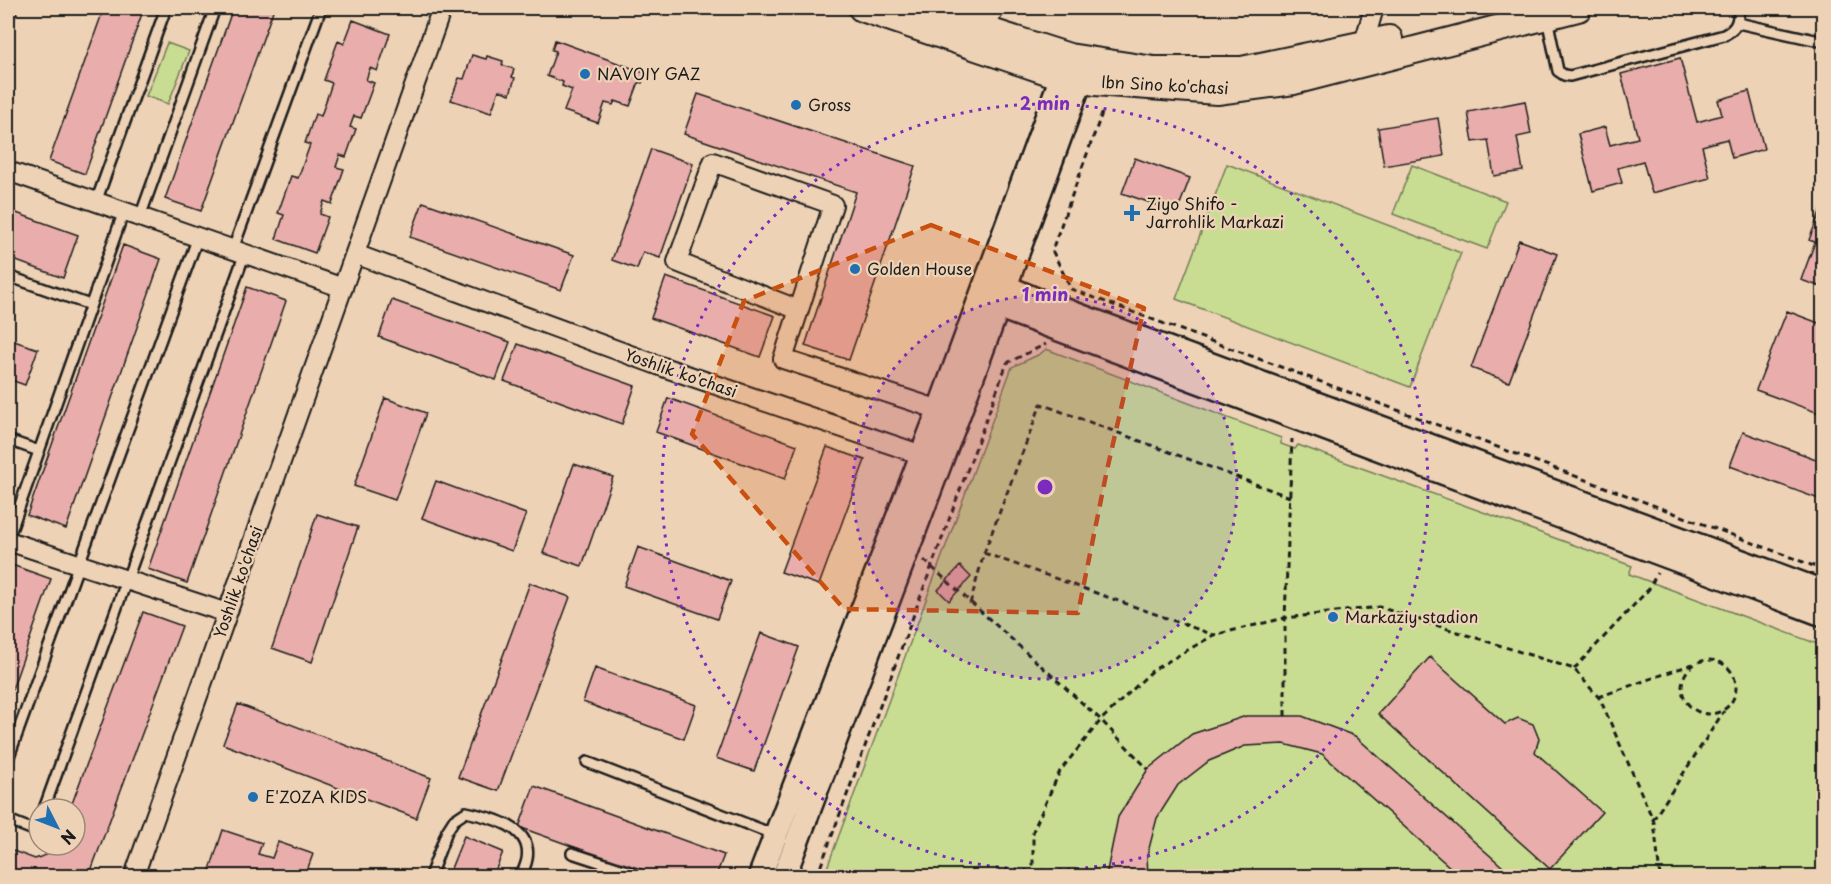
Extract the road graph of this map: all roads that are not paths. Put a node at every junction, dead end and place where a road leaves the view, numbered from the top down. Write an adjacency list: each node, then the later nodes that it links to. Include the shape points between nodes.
1 (166, 8): 19 (lane)
2 (215, 8): 20 (lane)
3 (321, 8): 22 (lane)
4 (442, 8): 23 (street, Yoshlik ko'chasi)
5 (862, 8): 14 (main road)
6 (915, 8): 14 (main road)
7 (994, 8): 14 (street)
8 (1374, 8): 16 (street)
9 (1517, 8): 16 (main road)
10 (1578, 8): 12 (main road)
11 (1739, 8): 13 (lane)
12 (1546, 16): 13 (lane, via 1558,71 1570,76 1724,35); 16 (main road)
13 (1738, 24): 15 (lane)
14 (982, 40): 17 (main road)
15 (1824, 42)
16 (1365, 54): 17 (main road, via 1242,70)
17 (1075, 69): 26 (street)
18 (8, 171): 19 (street)
19 (96, 202): 20 (street)
20 (132, 214): 21 (street); 27 (lane)
21 (198, 237): 22 (street); 35 (lane)
22 (238, 251): 25 (street); 36 (lane)
23 (355, 254): 25 (street, Yoshlik ko'chasi); 32 (street, Yoshlik ko'chasi, via 663,367)
24 (8, 276): 27 (lane)
25 (343, 288): 38 (street, Yoshlik ko'chasi)
26 (993, 293): 29 (street); 34 (street, via 1298,418)
27 (90, 305): 31 (lane)
28 (799, 310): 28 (street, via 833,205 713,162 677,262); 29 (street, via 783,359)
29 (949, 413): 32 (street)
30 (8, 440): 31 (lane)
31 (39, 451): 33 (lane)
32 (932, 458): 45 (street); 46 (street, via 909,547)
33 (8, 540): 35 (street)
34 (1666, 554): 37 (street); 39 (street)
35 (78, 565): 36 (street); 40 (lane)
36 (126, 581): 38 (street); 42 (lane)
37 (1824, 592)
38 (227, 613): 48 (street, Yoshlik ko'chasi)
39 (1824, 615)
40 (8, 759)
41 (587, 762): 45 (lane)
42 (48, 797)
43 (8, 820): 44 (lane)
44 (27, 827)
45 (775, 835): 46 (lane); 52 (street)
46 (797, 843): 53 (street)
47 (572, 853): 51 (lane)
48 (134, 876)
49 (430, 876): 50 (lane, via 447,831 466,812 511,826 525,841 527,857)
50 (520, 876)
51 (642, 876)
52 (760, 876)
53 (784, 876)

